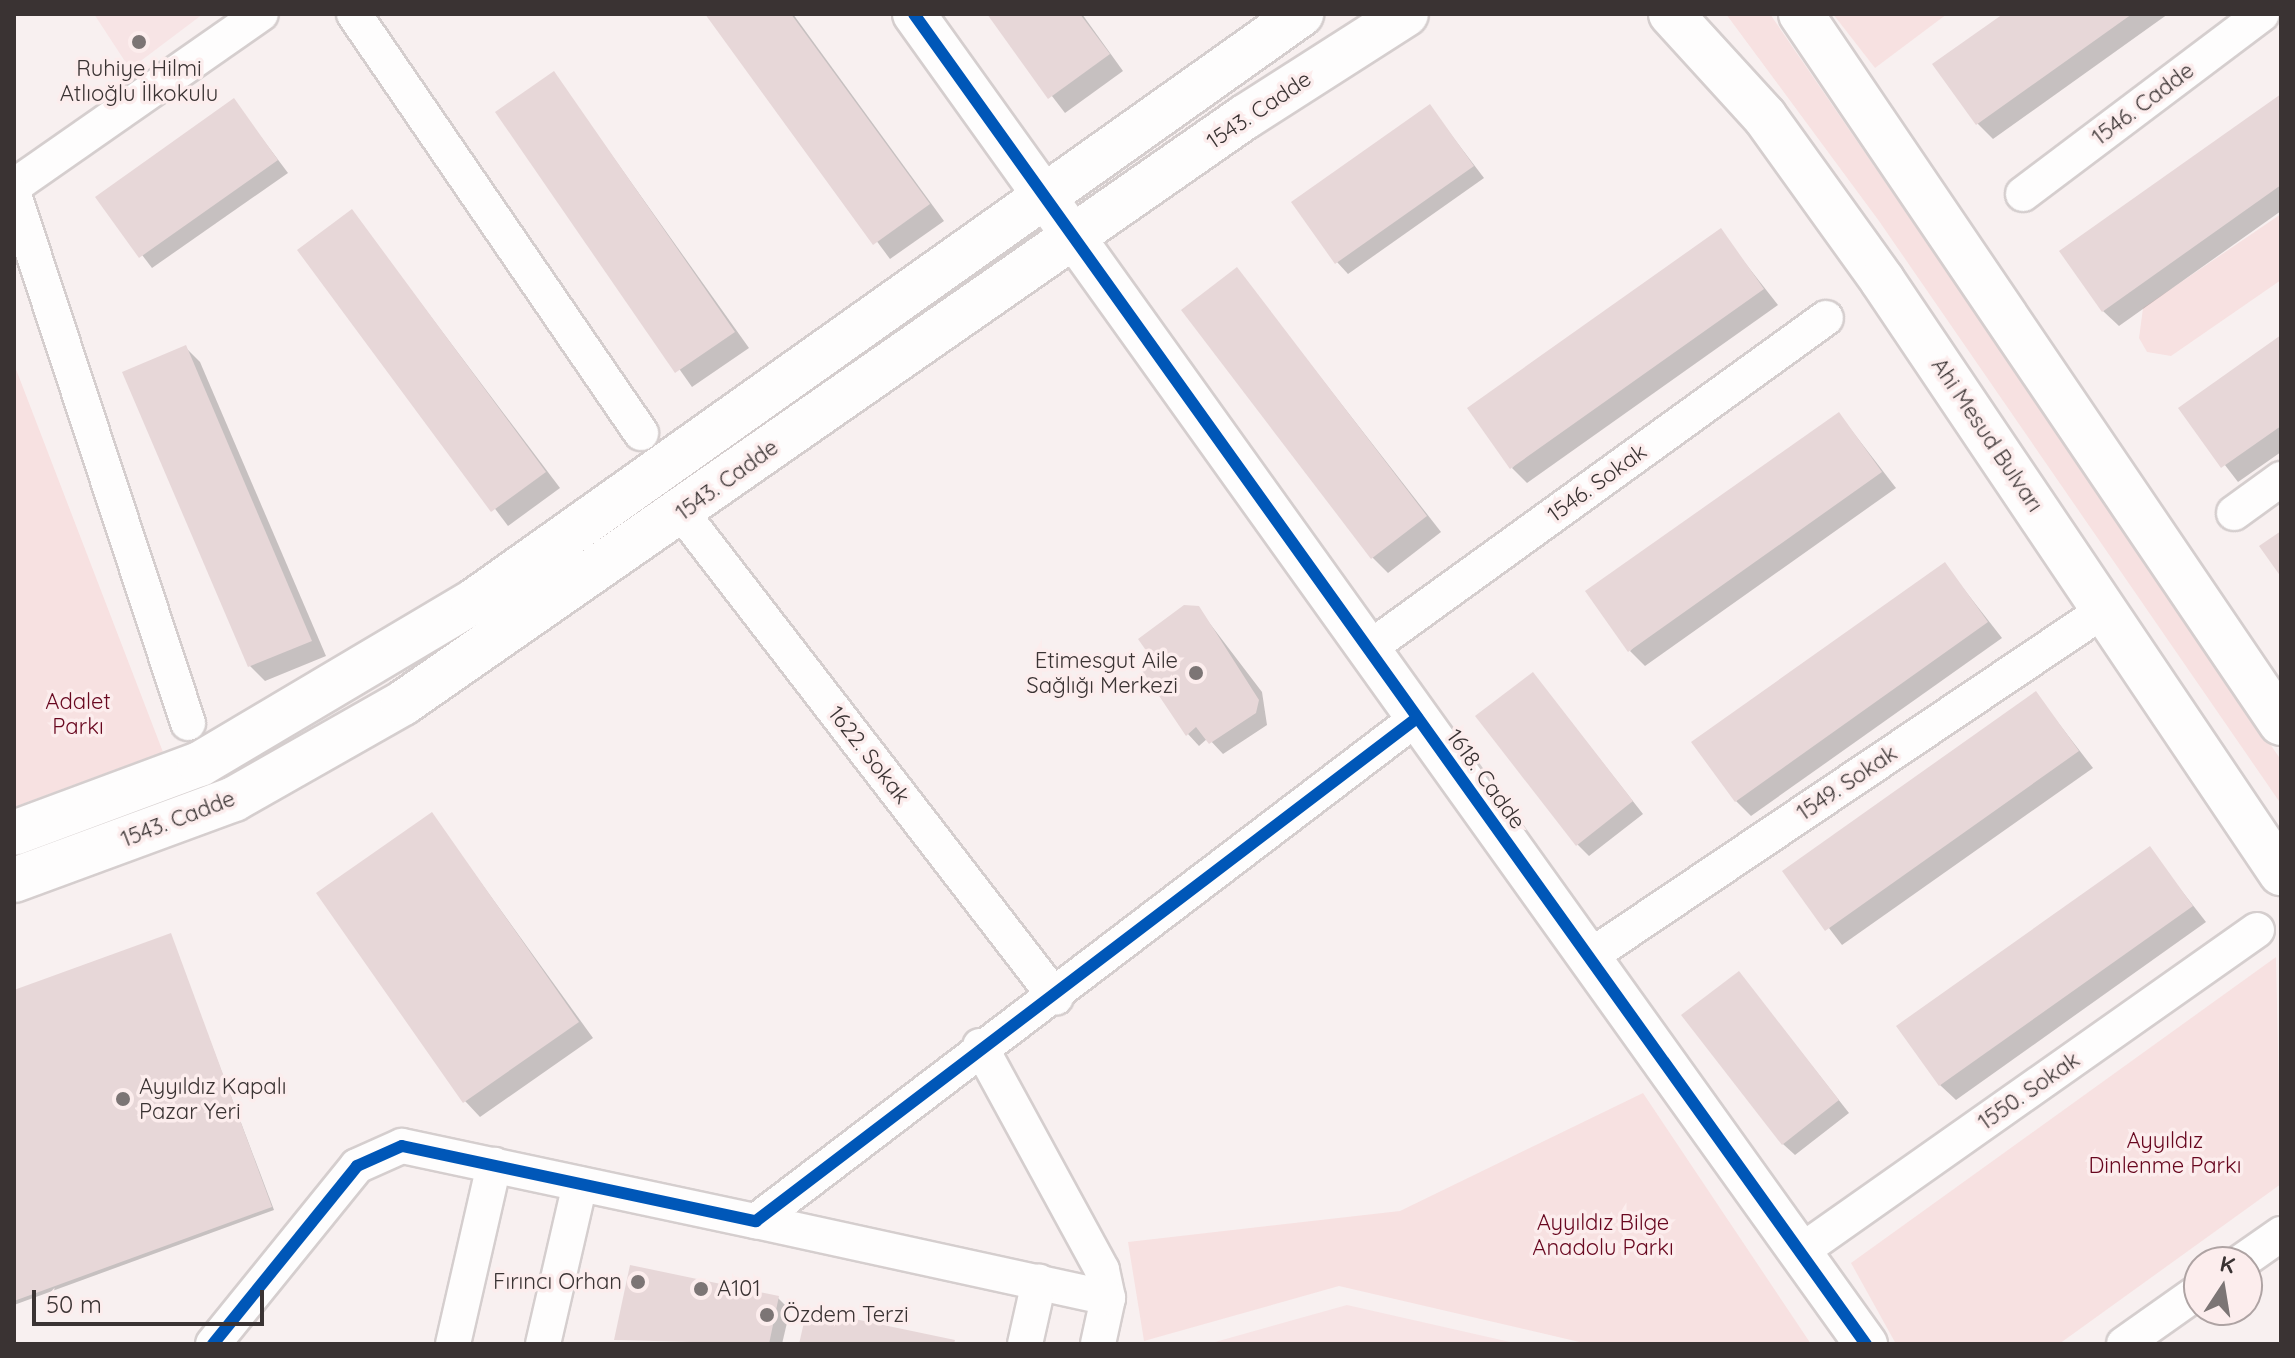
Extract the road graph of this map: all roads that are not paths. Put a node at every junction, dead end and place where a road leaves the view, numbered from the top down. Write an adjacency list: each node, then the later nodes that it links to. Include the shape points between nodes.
1 (261, 14): 9 (street)
2 (354, 14): 15 (street)
3 (914, 14): 10 (street, 1618. Cadde)
4 (1301, 14): 10 (main road, 1543. Cadde)
5 (1406, 14): 13 (main road, 1543. Cadde)
6 (1671, 14): 19 (main road, Ahi Mesud Bulvarı, via 1765,117)
7 (1801, 14): 23 (main road)
8 (2262, 14): 11 (street, 1546. Cadde)
9 (14, 186)
10 (1045, 193): 13 (street, 1618. Cadde); 24 (main road, 1543. Cadde, via 473,602 289,717 200,764)
11 (2023, 194)
12 (14, 195): 22 (street)
13 (1075, 237): 17 (main road, 1543. Cadde); 20 (street, 1618. Cadde)
14 (1826, 318): 20 (street, 1546. Sokak)
15 (641, 433)
16 (2281, 479): 18 (street)
17 (682, 513): 26 (main road, 1543. Cadde, via 403,703 234,799); 29 (street, 1622. Sokak)
18 (2234, 513)
19 (2106, 609): 25 (main road, Ahi Mesud Bulvarı); 28 (street, 1549. Sokak)
20 (1368, 649): 21 (street, 1618. Cadde)
21 (1417, 718): 28 (street, 1618. Cadde); 29 (street)
22 (188, 723)
23 (2281, 723)
24 (14, 833)
25 (2281, 873)
26 (14, 880)
27 (2257, 930): 36 (street, 1550. Sokak)
28 (1589, 957): 36 (street, 1618. Cadde)
29 (1056, 998): 30 (street)
30 (980, 1046): 33 (street); 38 (street, via 1102,1270)
31 (494, 1165): 32 (street); 40 (street, via 402,1146 357,1166); 41 (street)
32 (580, 1184): 33 (street); 42 (street)
33 (756, 1221): 37 (street)
34 (2281, 1234): 35 (street)
35 (2263, 1247)
36 (1800, 1252): 45 (street, 1618. Cadde)
37 (1039, 1282): 38 (street); 43 (street)
38 (1108, 1298): 44 (street)
39 (2183, 1302): 46 (street)
40 (213, 1344)
41 (453, 1344)
42 (543, 1344)
43 (1025, 1344)
44 (1098, 1344)
45 (1866, 1344)
46 (2124, 1344)

